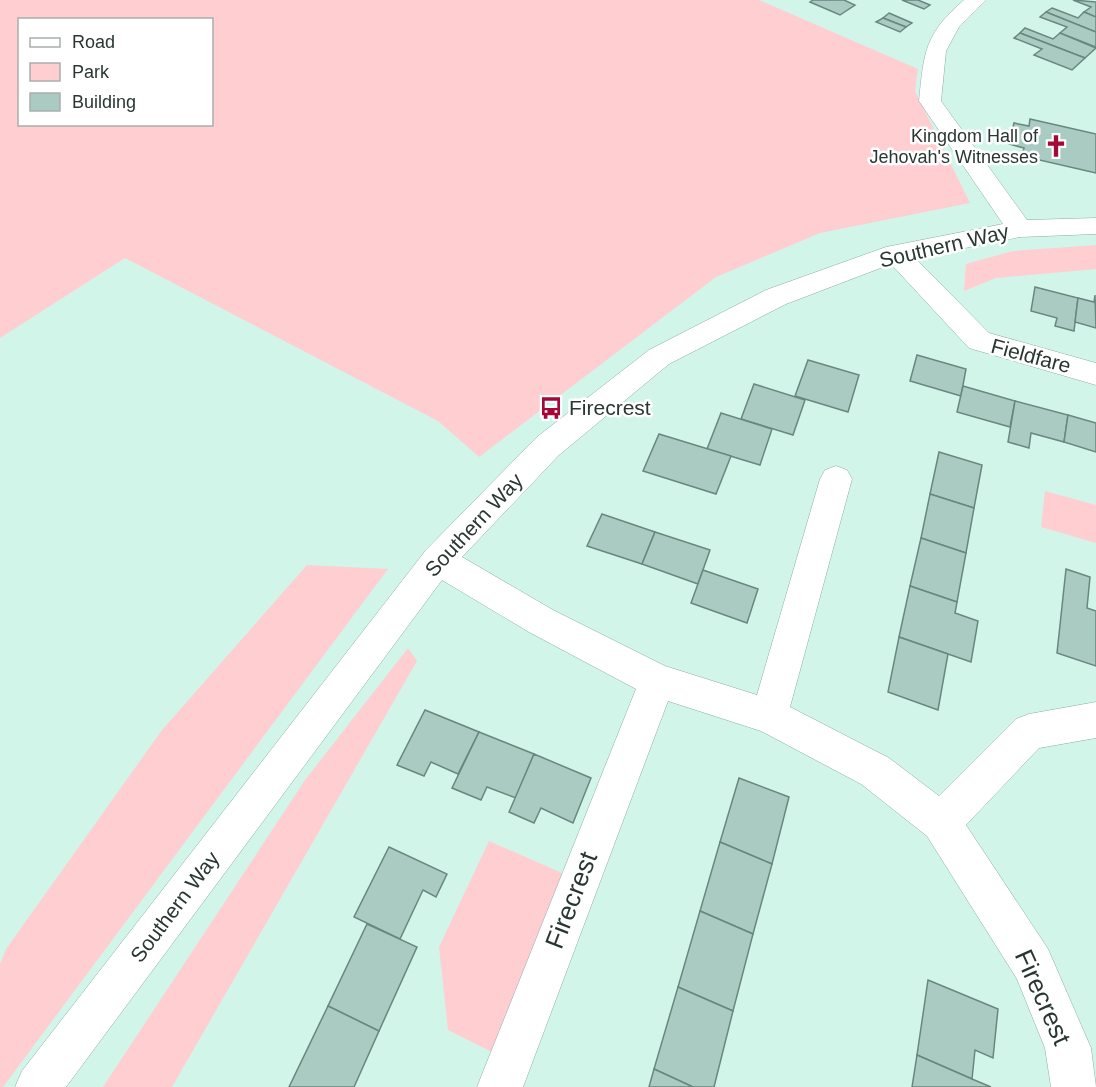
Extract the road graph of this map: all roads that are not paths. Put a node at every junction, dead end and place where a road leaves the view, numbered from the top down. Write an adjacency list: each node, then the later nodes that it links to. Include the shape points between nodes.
1 (976, 0): 3 (street, via 958,14 938,45 930,101)
2 (1096, 226): 3 (street, Southern Way)
3 (1020, 229): 4 (street, Southern Way)
4 (896, 254): 5 (street, Fieldfare, via 979,341); 7 (street, Southern Way, via 776,297 659,357 548,446)
5 (1096, 374)
6 (836, 479): 9 (street)
7 (438, 560): 8 (street, Firecrest, via 541,621); 12 (street, Southern Way)
8 (657, 681): 9 (street, Firecrest); 13 (street, Firecrest)
9 (769, 716): 11 (street, Firecrest, via 875,771)
10 (1096, 720): 11 (street, via 1029,732)
11 (941, 822): 14 (street, Firecrest, via 1033,963 1068,1048)
12 (39, 1087)
13 (500, 1087)
14 (1074, 1087)

